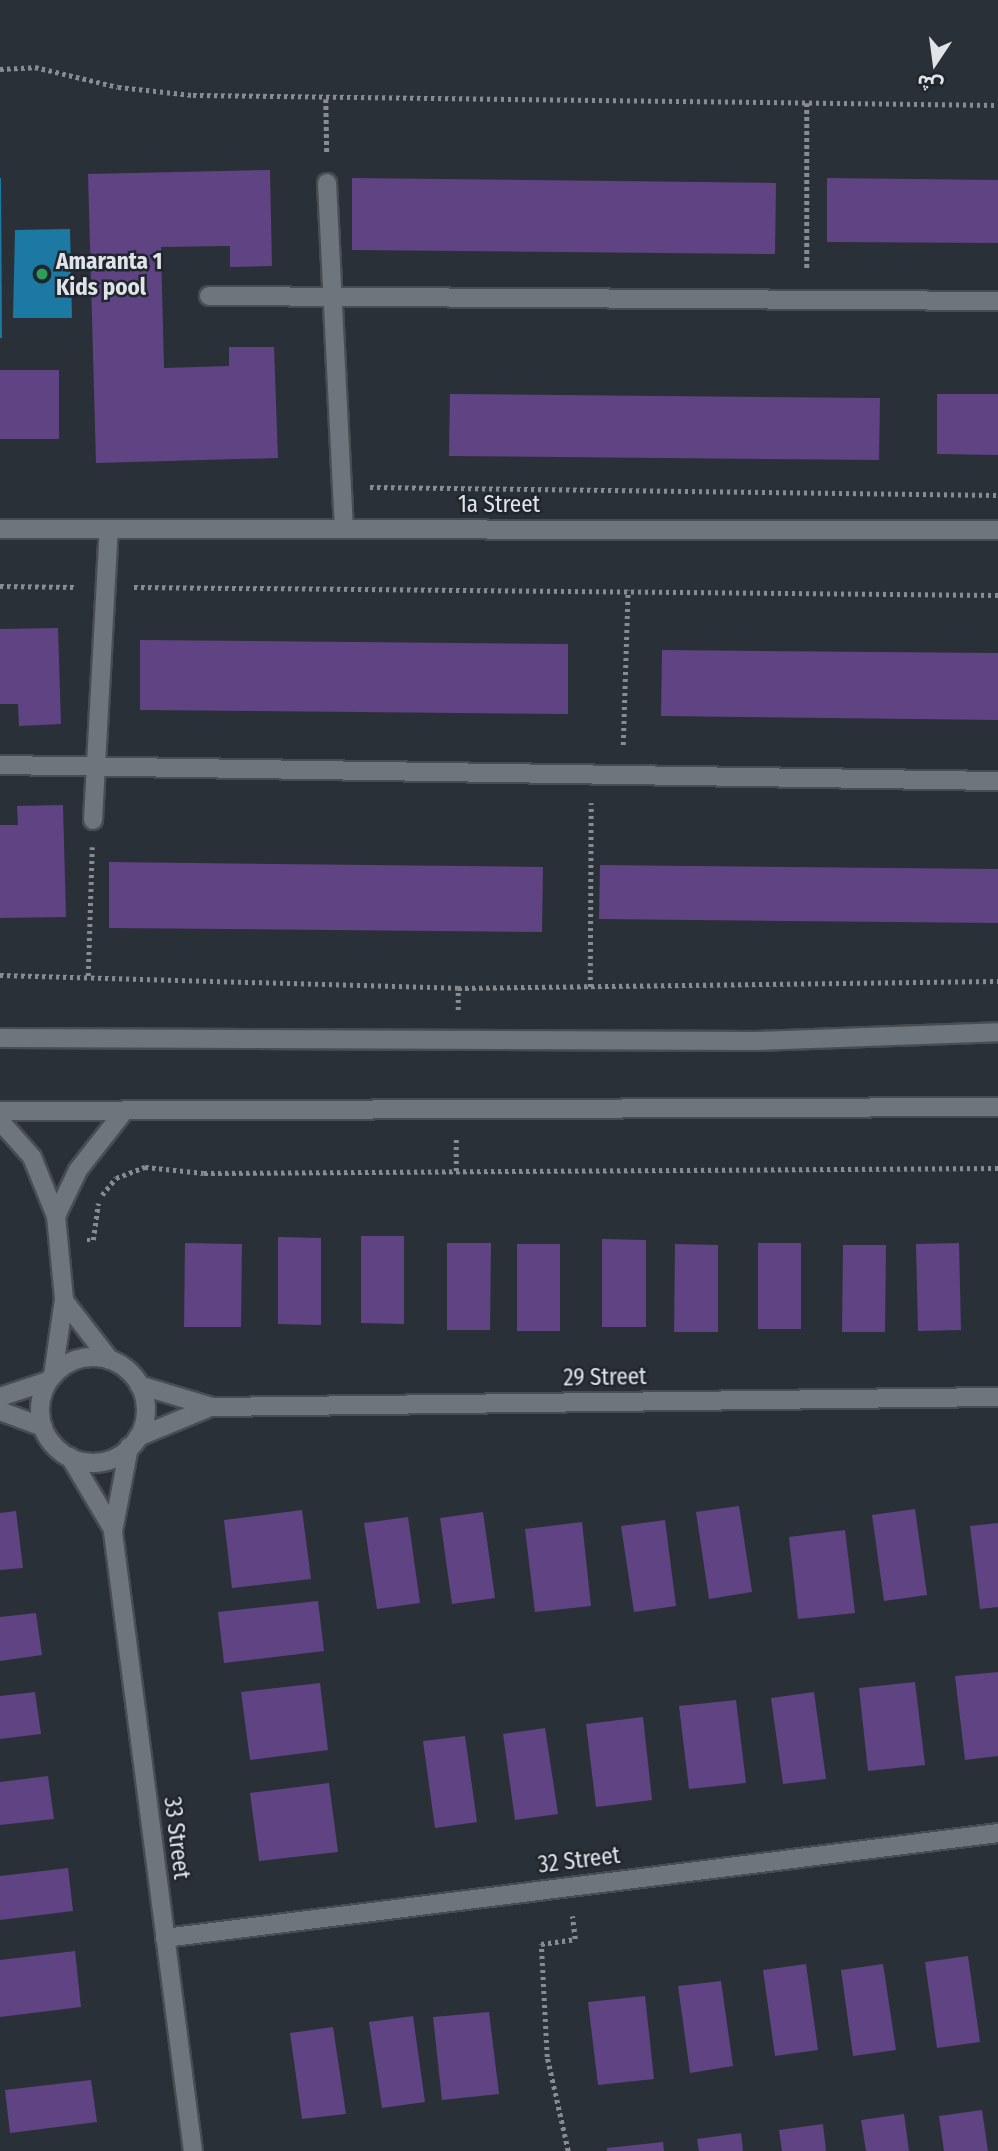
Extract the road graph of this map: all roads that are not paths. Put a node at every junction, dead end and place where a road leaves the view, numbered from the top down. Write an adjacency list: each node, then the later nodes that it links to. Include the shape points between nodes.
1 (327, 183): 3 (street)
2 (209, 296): 3 (street)
3 (331, 296): 4 (street); 5 (street)
4 (998, 301)
5 (344, 528): 7 (street, 1a Street); 8 (street, 1a Street)
6 (0, 529): 7 (street, 1a Street)
7 (109, 529): 10 (street)
8 (998, 530)
9 (0, 765): 10 (street)
10 (96, 766): 11 (street, via 591,778 622,774); 12 (street)
11 (998, 781)
12 (93, 820)
13 (998, 1032): 14 (street, via 757,1041)
14 (0, 1038)
15 (998, 1107): 16 (street)
16 (125, 1110): 17 (street); 19 (street, via 78,1170)
17 (0, 1111)
18 (0, 1121): 19 (street, via 32,1157)
19 (56, 1216): 20 (street)
20 (64, 1299): 21 (street); 22 (street)
21 (110, 1360): 22 (street, via 79,1359); 23 (street)
22 (50, 1378): 24 (street); 28 (street)
23 (139, 1385): 26 (street, 29 Street); 29 (street, via 145,1410)
24 (0, 1397)
25 (998, 1397): 26 (street, 29 Street)
26 (212, 1407): 29 (street, 29 Street)
27 (0, 1411): 28 (street)
28 (43, 1427): 30 (street)
29 (134, 1442): 30 (street, via 102,1462); 31 (street, 33 Street)
30 (70, 1457): 31 (street, 33 Street)
31 (113, 1532): 33 (street, 33 Street)
32 (998, 1833): 33 (street, 32 Street)
33 (166, 1938): 34 (street, 33 Street)
34 (193, 2151)

